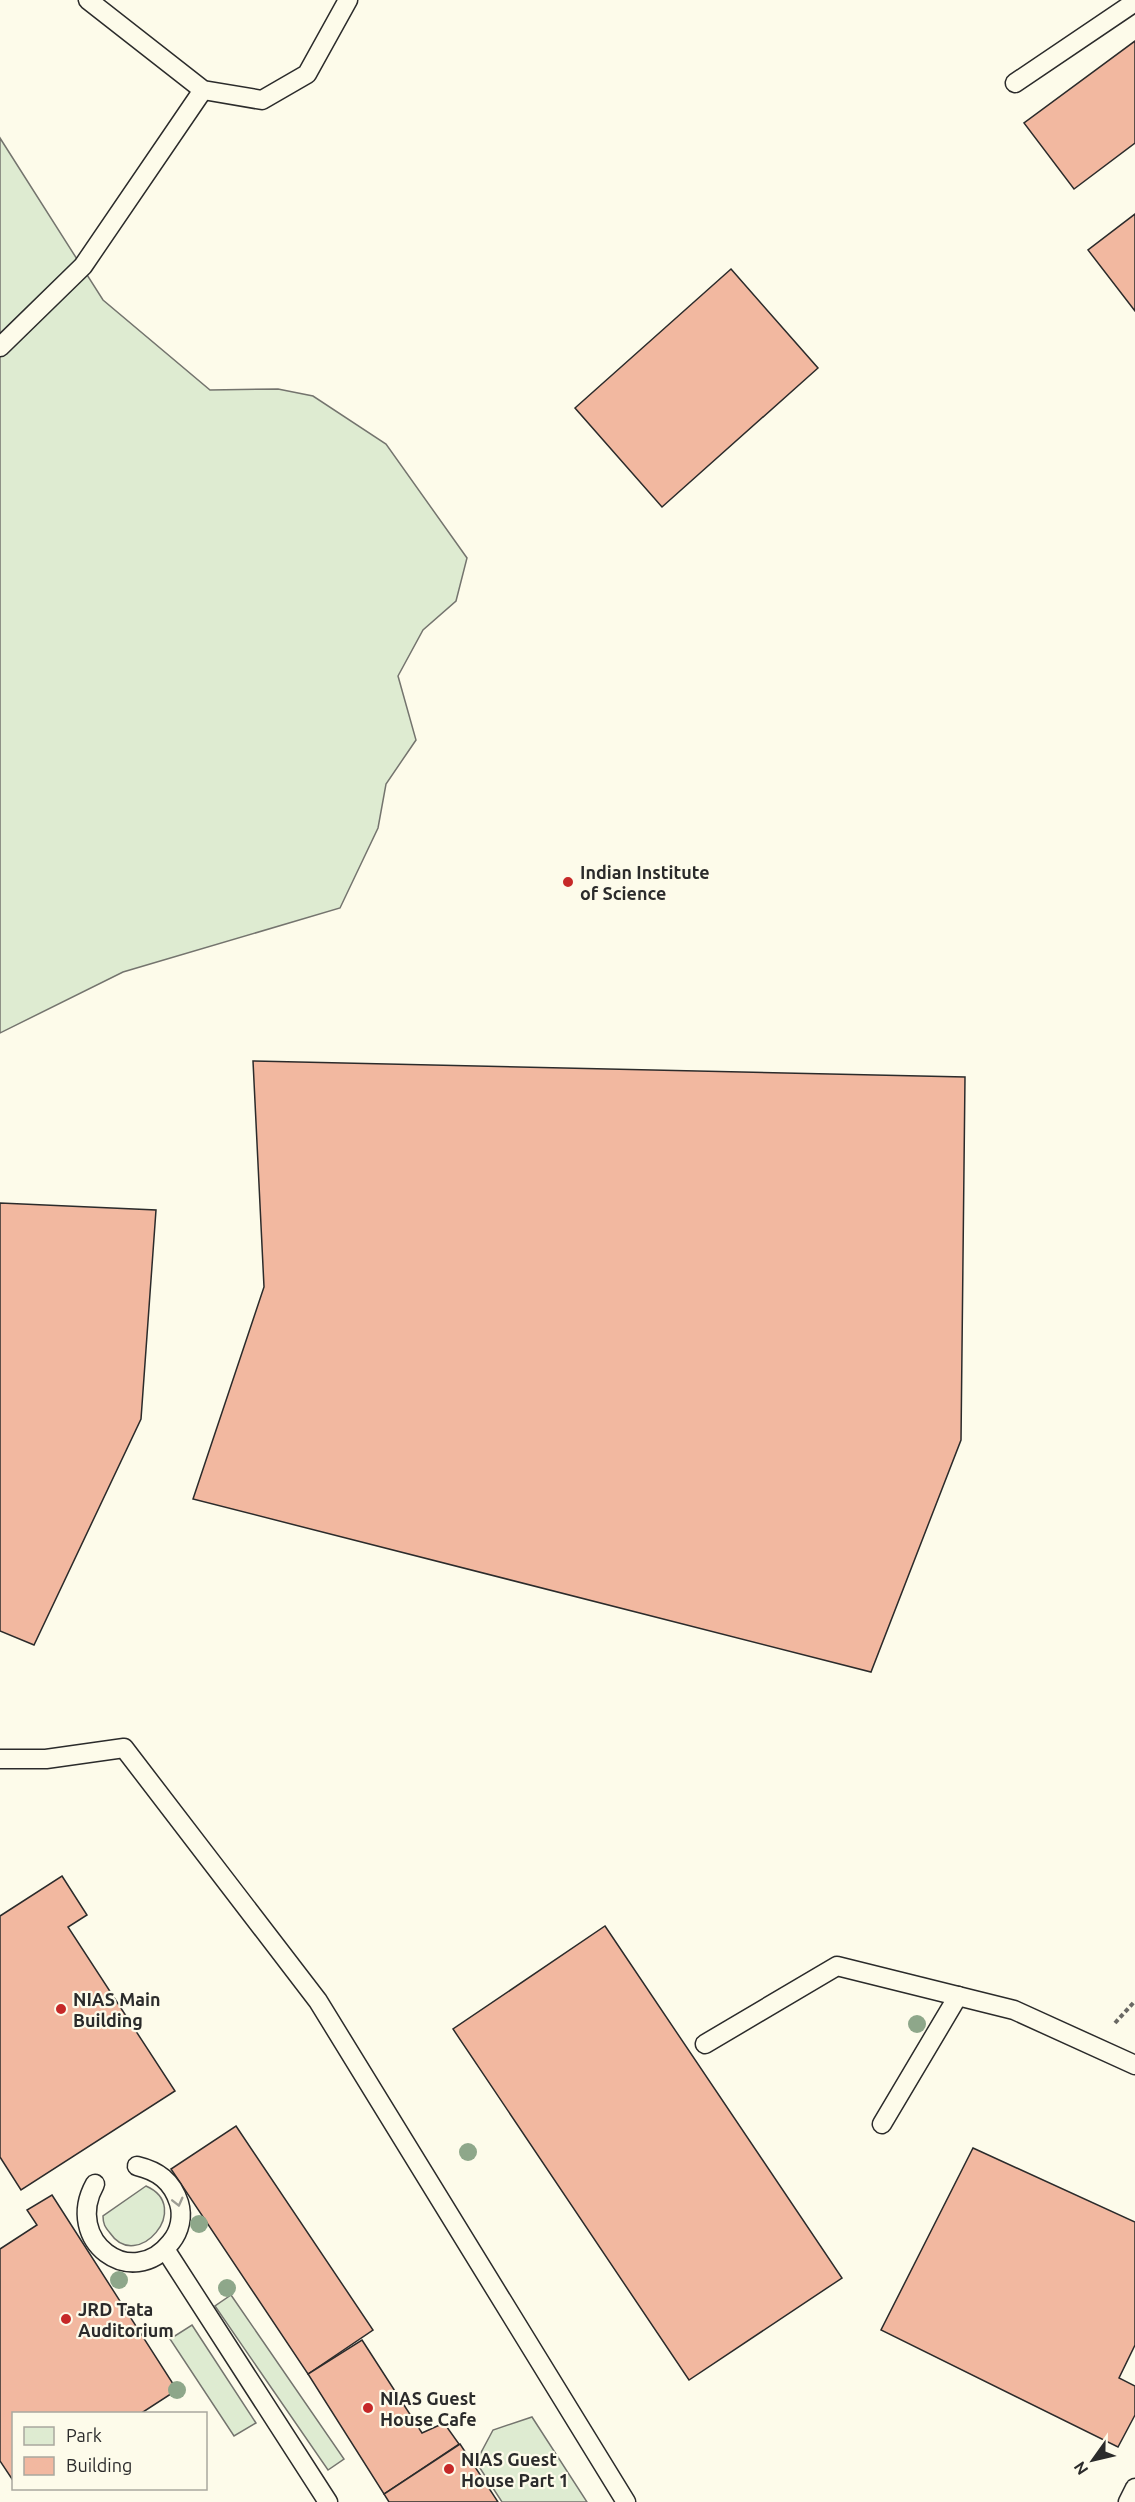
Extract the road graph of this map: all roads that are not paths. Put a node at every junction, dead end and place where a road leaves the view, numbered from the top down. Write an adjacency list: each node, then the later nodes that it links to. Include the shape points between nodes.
1 (88, 0): 5 (lane)
2 (349, 0): 5 (lane, via 308,74 261,100)
3 (1135, 2): 4 (lane)
4 (1015, 83)
5 (203, 90): 6 (lane, via 83,266)
6 (0, 347)
7 (0, 1759): 17 (lane, via 46,1759 124,1748 318,2001)
8 (958, 1996): 9 (lane, via 837,1966); 10 (lane, via 1014,2010); 11 (lane)
9 (705, 2044)
10 (1135, 2065)
11 (882, 2124)
12 (137, 2166): 14 (lane, one-way to 14, via 152,2170 175,2191 180,2222)
13 (95, 2184): 14 (lane, via 87,2198 85,2214 87,2230 95,2243 114,2257 137,2262 153,2258)
14 (165, 2249): 16 (lane)
15 (1135, 2488): 18 (lane)
16 (328, 2502)
17 (626, 2502)
18 (1128, 2502)

